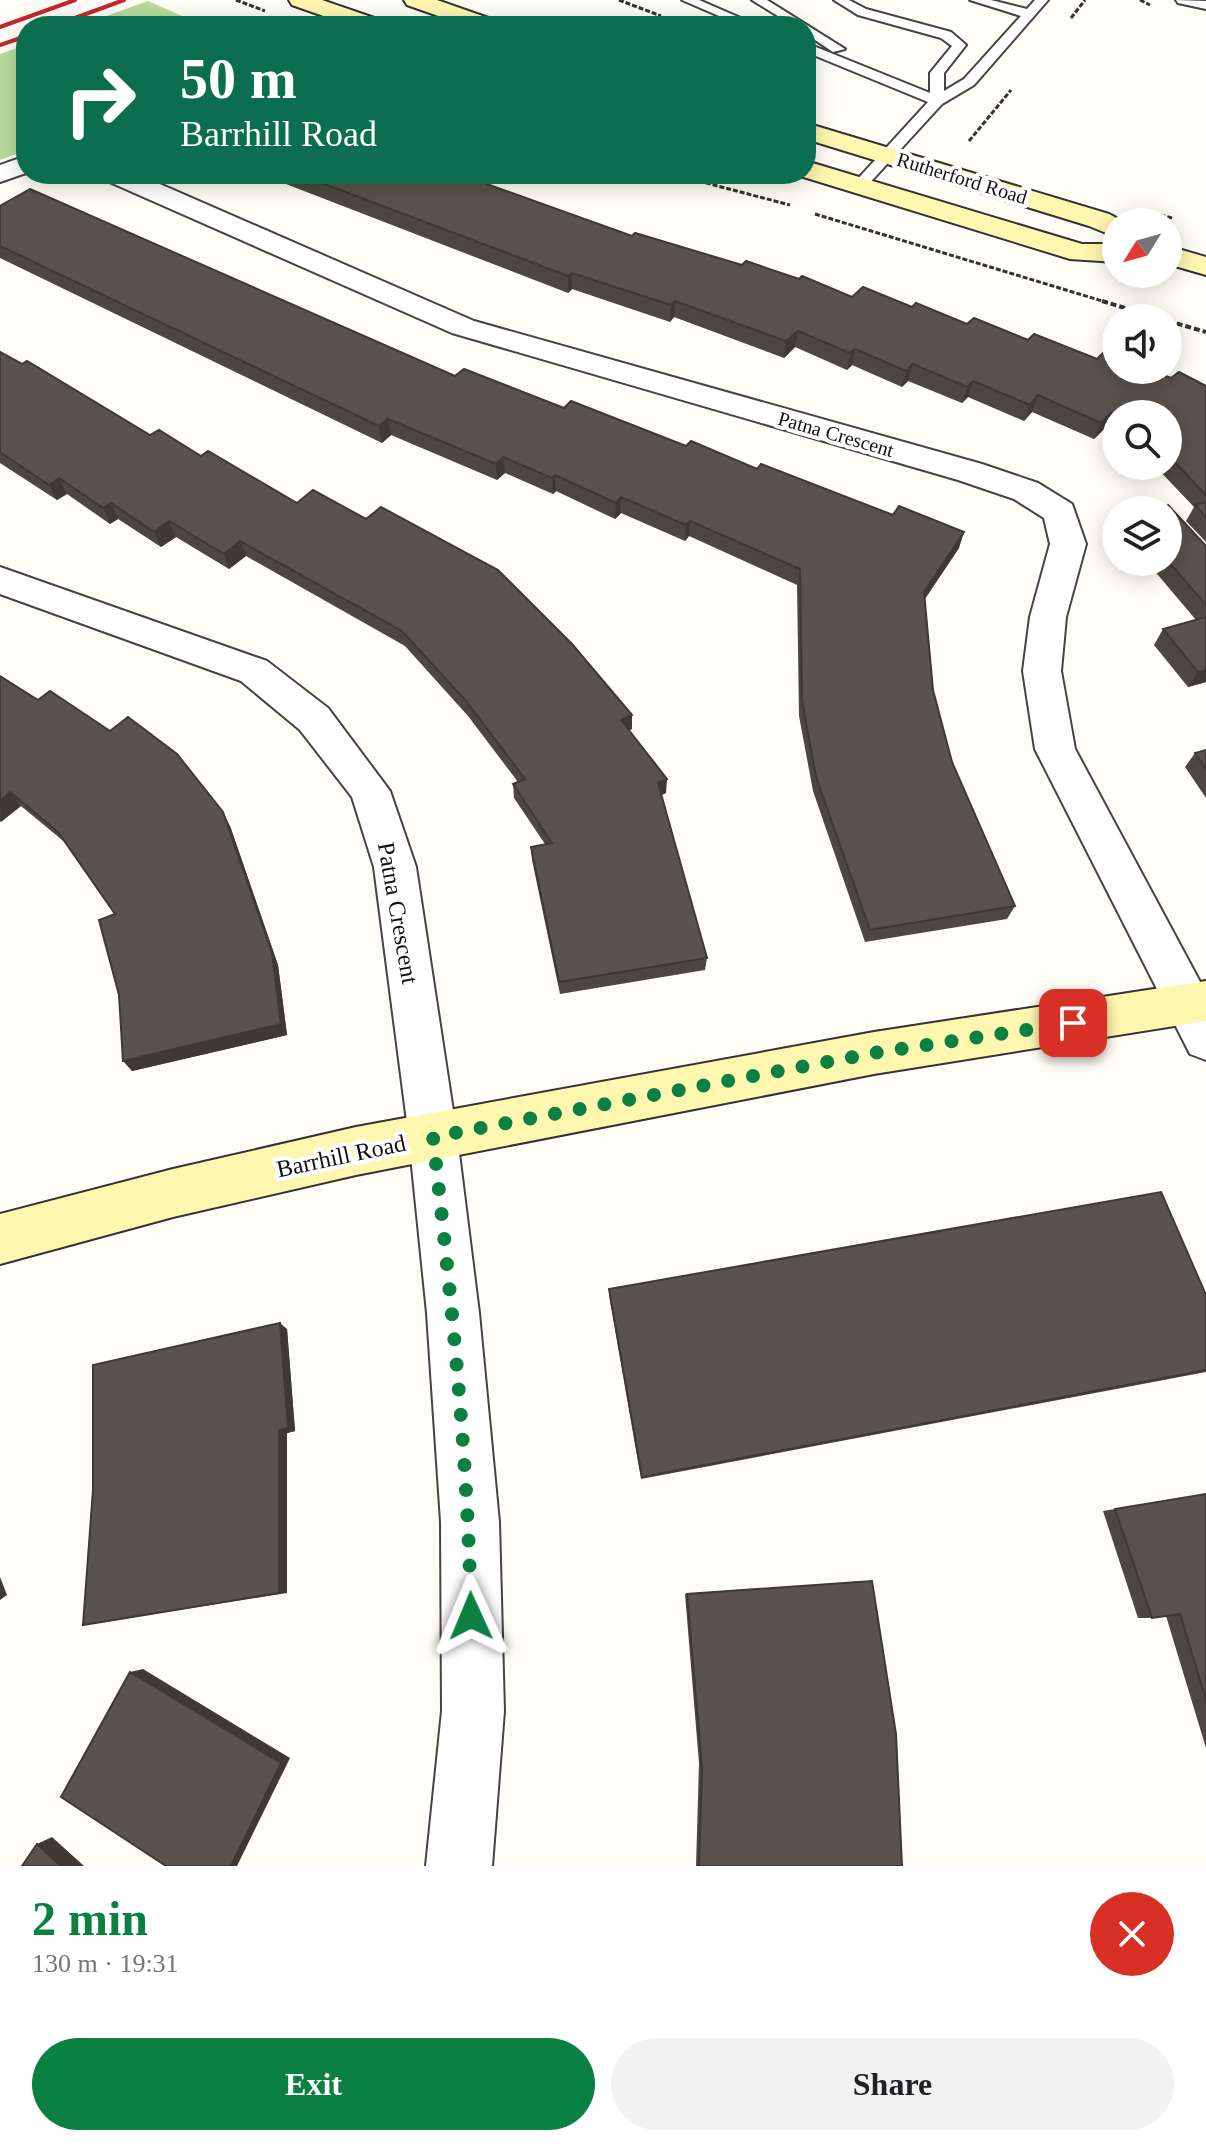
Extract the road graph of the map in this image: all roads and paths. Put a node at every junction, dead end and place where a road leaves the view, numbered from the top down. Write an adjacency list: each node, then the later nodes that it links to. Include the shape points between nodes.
1 (300, 0): 12 (main road)
2 (415, 0): 13 (main road)
3 (619, 0): 14 (path)
4 (688, 0): 15 (lane)
5 (758, 0): 16 (lane)
6 (840, 0): 20 (lane, via 862,12 946,35 959,45 937,73)
7 (976, 0): 11 (lane)
8 (1042, 0): 11 (lane)
9 (1182, 0): 10 (lane)
10 (1206, 5)
11 (1030, 14): 20 (lane, via 969,82)
12 (346, 16)
13 (461, 16)
14 (661, 16)
15 (728, 16)
16 (785, 16)
17 (816, 35): 19 (lane)
18 (816, 51): 19 (lane)
19 (891, 83): 20 (lane)
20 (937, 101): 22 (lane)
21 (816, 134): 22 (main road, Rutherford Road)
22 (887, 155): 26 (lane); 29 (main road, Rutherford Road)
23 (816, 172): 26 (main road, Rutherford Road)
24 (137, 184): 37 (street, Patna Crescent, via 463,327 970,472 1026,491 1060,512 1068,544 1048,617 1042,671 1055,749)
25 (714, 184): 27 (path)
26 (860, 185): 30 (main road, Rutherford Road, via 1080,253)
27 (800, 208)
28 (815, 213): 33 (path)
29 (1102, 222)
30 (1102, 253)
31 (1182, 259): 32 (main road)
32 (1206, 266)
33 (1110, 304)
34 (1182, 325): 35 (path)
35 (1206, 332)
36 (0, 580): 38 (street, Patna Crescent, via 254,671 314,719 370,791 395,867)
37 (1200, 1015): 38 (main road, Barrhill Road, via 874,1053)
38 (433, 1137): 39 (main road, Barrhill Road, via 188,1189); 40 (street, Patna Crescent, via 470,1522 473,1711)
39 (0, 1239)
40 (459, 1866)

